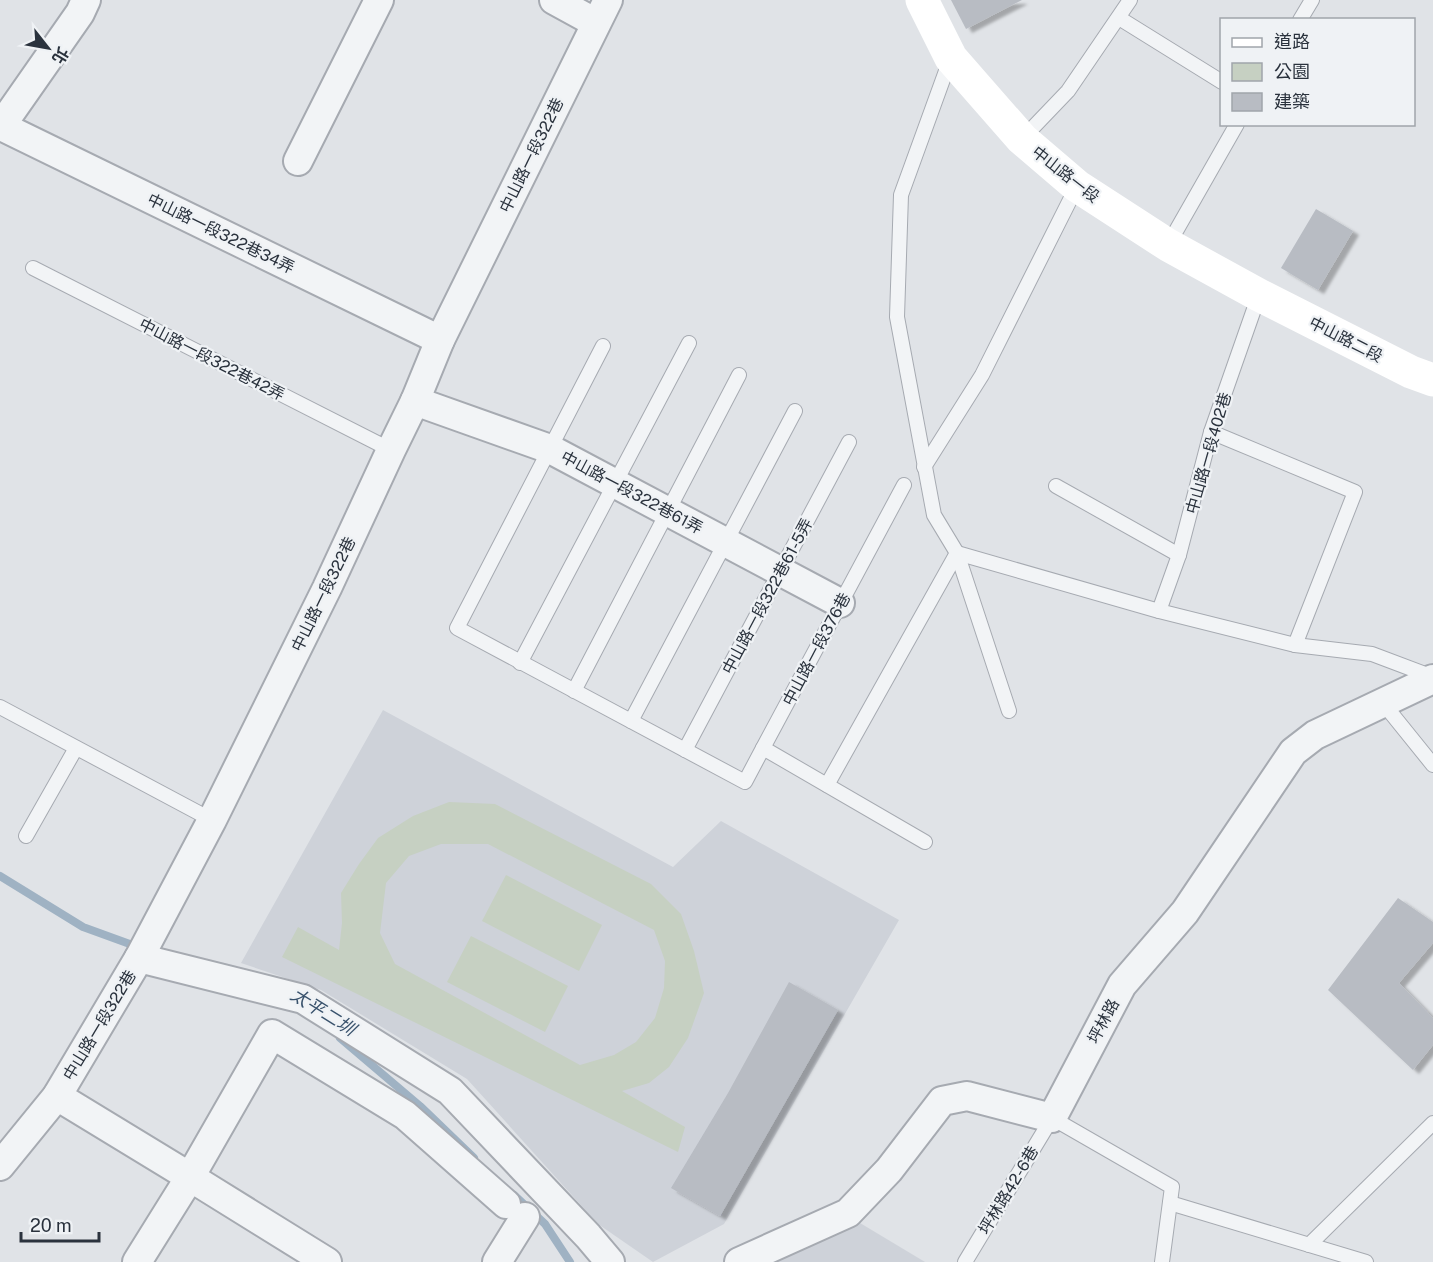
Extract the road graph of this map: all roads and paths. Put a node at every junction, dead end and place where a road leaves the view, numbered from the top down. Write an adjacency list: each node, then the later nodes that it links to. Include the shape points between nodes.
1 (86, 0): 12 (street)
2 (378, 0): 15 (street)
3 (554, 0): 7 (street)
4 (922, 0): 10 (main road, 中山路一段)
5 (1130, 0): 8 (lane)
6 (1312, 0): 9 (lane)
7 (602, 12): 20 (street, 中山路一段322巷)
8 (1119, 18): 11 (lane); 14 (lane, via 1068,91)
9 (1301, 18)
10 (951, 58): 14 (main road, 中山路一段); 31 (lane, via 901,195 897,316)
11 (1220, 81)
12 (1, 126): 20 (street, 中山路一段322巷34弄)
13 (1236, 126): 17 (lane)
14 (1022, 139): 16 (main road, 中山路一段)
15 (298, 161)
16 (1077, 186): 17 (main road, 中山路一段); 31 (lane, via 982,375)
17 (1168, 246): 19 (main road, 中山路一段)
18 (33, 268): 30 (lane, 中山路一段322巷42弄)
19 (1259, 296): 24 (main road, 中山路二段); 27 (lane, 中山路一段402巷)
20 (440, 339): 25 (street, 中山路一段322巷)
21 (689, 343): 32 (lane)
22 (603, 346): 29 (lane)
23 (739, 375): 35 (lane)
24 (1433, 381)
25 (415, 401): 29 (street, 中山路一段322巷61弄); 30 (street, 中山路一段322巷)
26 (795, 411): 36 (lane)
27 (1211, 432): 38 (lane, 中山路一段402巷); 42 (lane, via 1355,492)
28 (849, 442): 39 (lane, 中山路一段322巷61-5弄)
29 (550, 449): 32 (street, 中山路一段322巷61弄); 43 (lane, via 457,628)
30 (391, 450): 55 (street, 中山路一段322巷)
31 (924, 467): 37 (lane, via 934,515)
32 (615, 483): 35 (street, 中山路一段322巷61弄); 43 (lane)
33 (904, 485): 40 (lane, 中山路一段376巷)
34 (1056, 486): 38 (lane)
35 (668, 511): 36 (street, 中山路一段322巷61弄); 45 (lane)
36 (726, 542): 39 (street, 中山路一段322巷61弄); 49 (lane)
37 (957, 553): 41 (lane, 坪林路); 48 (lane); 54 (lane)
38 (1179, 555): 41 (lane, 中山路一段402巷)
39 (781, 570): 40 (street, 中山路一段322巷61弄); 52 (lane, 中山路一段322巷61-5弄)
40 (840, 603): 51 (lane, 中山路一段376巷)
41 (1159, 611): 42 (lane, 坪林路)
42 (1295, 645): 44 (lane, 坪林路, via 1372,654)
43 (520, 663): 45 (lane)
44 (1433, 678): 46 (street, 坪林路)
45 (574, 691): 49 (lane)
46 (1383, 703): 53 (lane); 60 (street, 坪林路, via 1315,735 1293,752 1185,912 1122,985)
47 (0, 707): 50 (lane)
48 (1010, 711)
49 (631, 721): 52 (lane)
50 (76, 748): 55 (lane); 56 (lane)
51 (763, 748): 52 (lane, via 745,782); 54 (lane)
52 (685, 750)
53 (1433, 765)
54 (827, 785): 57 (lane)
55 (212, 820): 58 (street, 中山路一段322巷)
56 (26, 836)
57 (925, 842)
58 (139, 958): 59 (street, 中山路一段322巷); 69 (street, via 303,999 450,1091)
59 (57, 1096): 62 (street, 中山路一段322巷); 63 (street)
60 (1052, 1118): 64 (lane, via 1172,1187); 70 (street, via 967,1096 942,1101 889,1170 848,1213); 71 (lane, 坪林路42-6巷)
61 (1433, 1123): 65 (lane)
62 (0, 1166)
63 (190, 1177): 66 (street); 67 (street); 68 (street, via 272,1034 405,1114 515,1210)
64 (1170, 1203): 65 (lane); 72 (lane)
65 (1309, 1245): 73 (lane)
66 (137, 1262)
67 (327, 1262)
68 (498, 1262)
69 (610, 1262)
70 (739, 1262)
71 (965, 1262)
72 (1162, 1262)
73 (1366, 1262)

